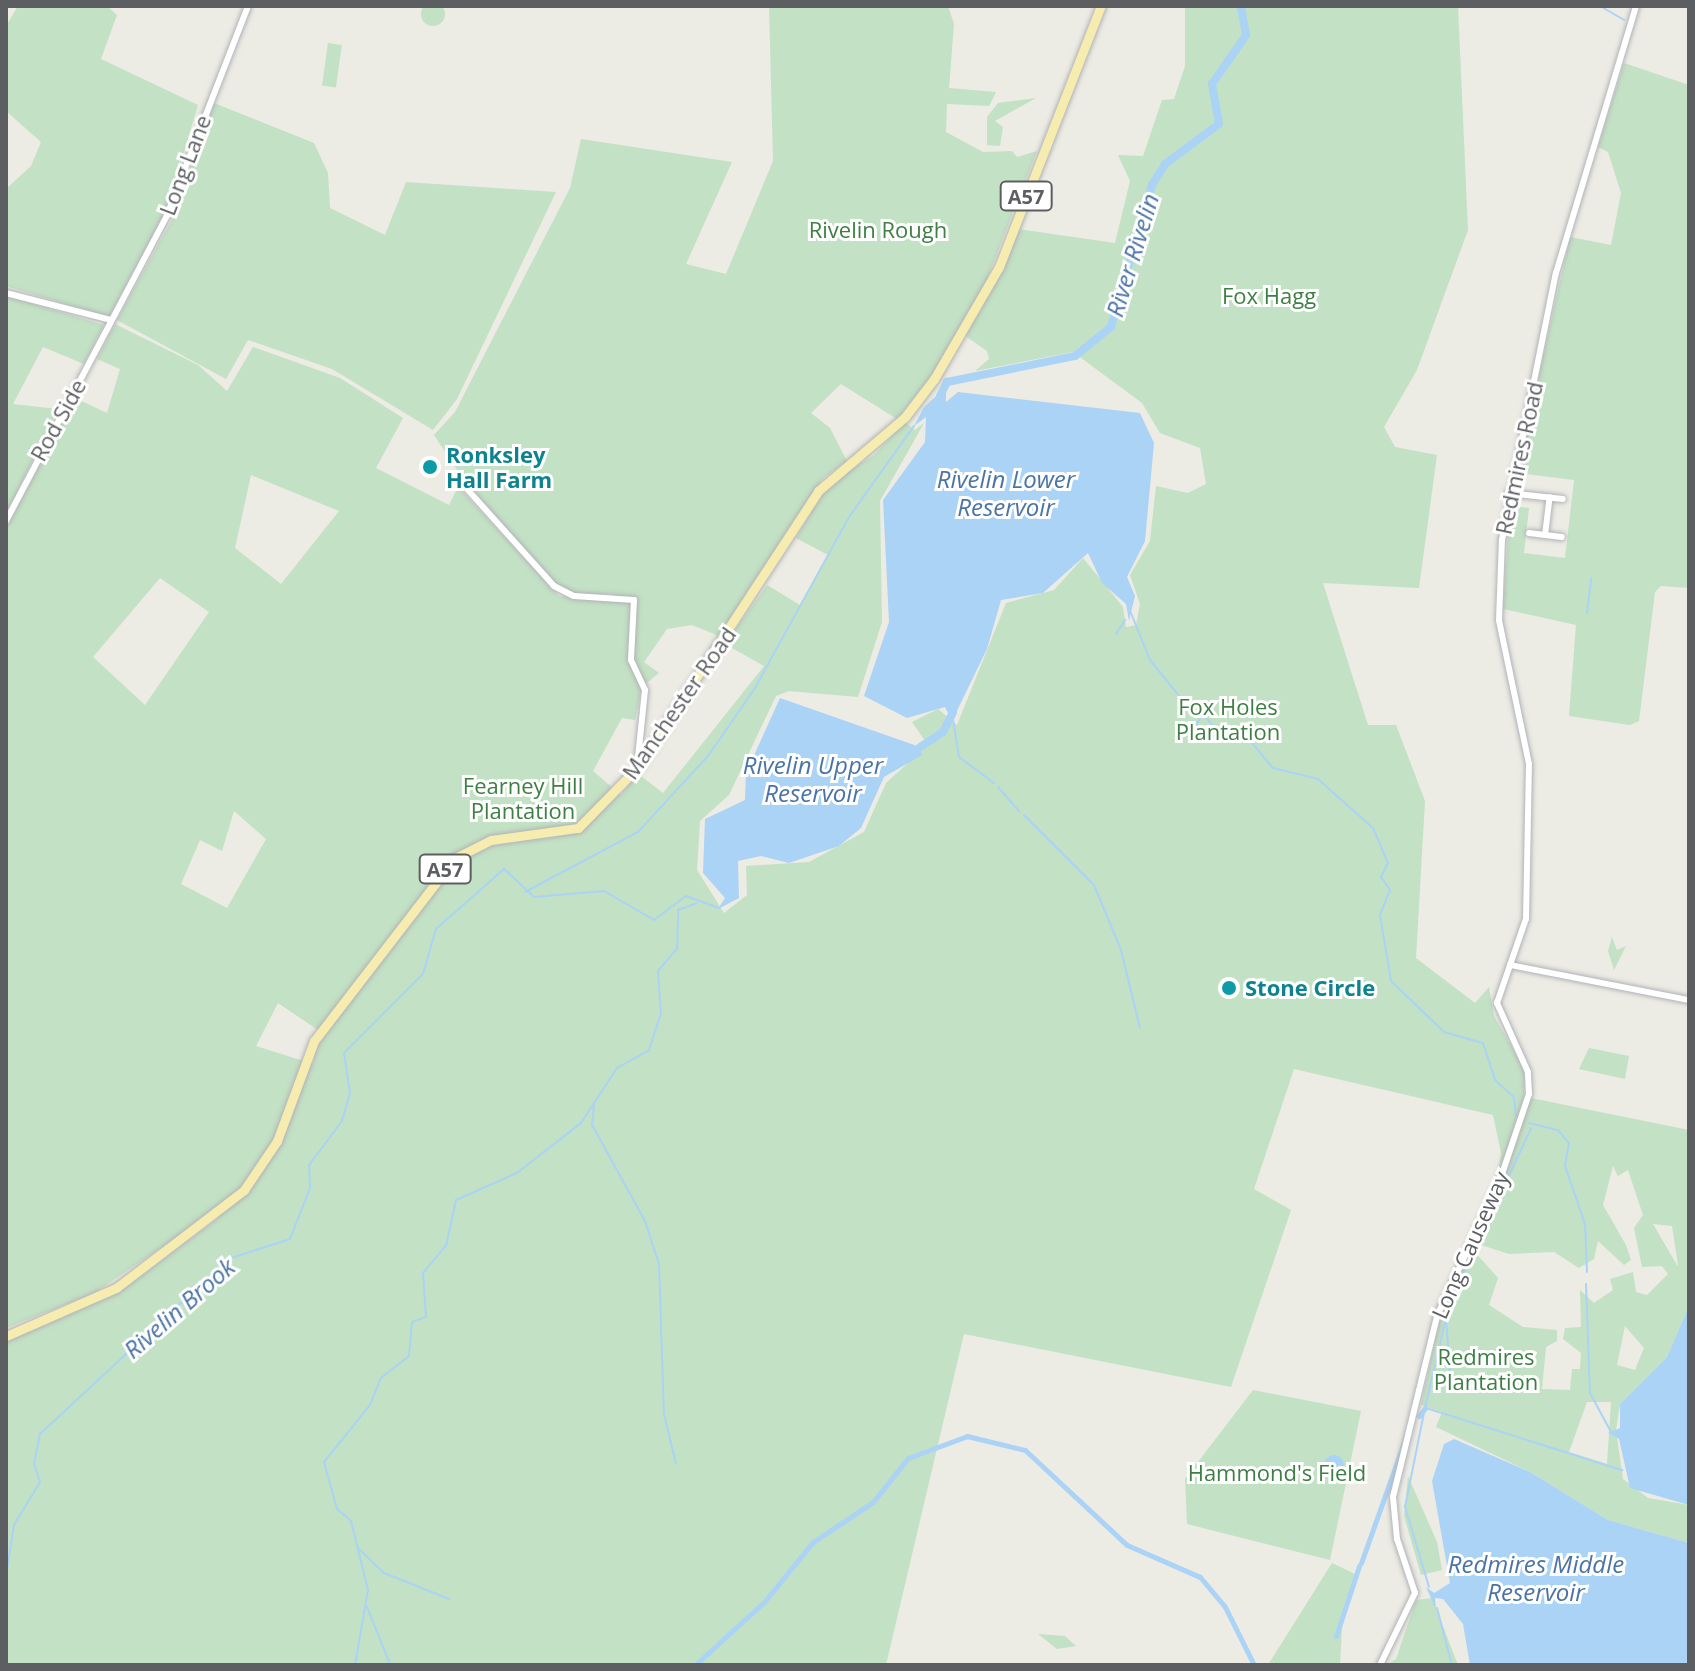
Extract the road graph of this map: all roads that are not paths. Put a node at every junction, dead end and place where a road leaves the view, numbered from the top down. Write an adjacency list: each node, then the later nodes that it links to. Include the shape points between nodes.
1 (248, 6): 5 (street, Long Lane, via 167,215)
2 (1101, 6): 14 (main road, Manchester Road / A57, via 1003,256 934,379 905,417 818,491)
3 (1636, 6): 7 (street, Redmires Road, via 1559,262)
4 (6, 293): 5 (street)
5 (111, 320): 10 (street, Rod Side)
6 (459, 480): 14 (street, via 554,586 574,596 634,600 631,660 645,690)
7 (1508, 493): 8 (street); 15 (street, Redmires Road, via 1498,611 1529,764 1527,913)
8 (1550, 497): 9 (street); 12 (street)
9 (1563, 499)
10 (6, 521)
11 (1529, 533): 12 (street)
12 (1545, 535): 13 (street)
13 (1562, 537)
14 (637, 768): 17 (main road, Manchester Road / A57, via 578,828 491,840 455,858 314,1041 277,1141 233,1203 116,1288)
15 (1510, 965): 16 (street); 18 (street, Long Causeway, via 1497,1009 1528,1072 1528,1100 1500,1180 1437,1316 1393,1497 1397,1539 1415,1593)
16 (1689, 1000)
17 (6, 1336)
18 (1380, 1665)

